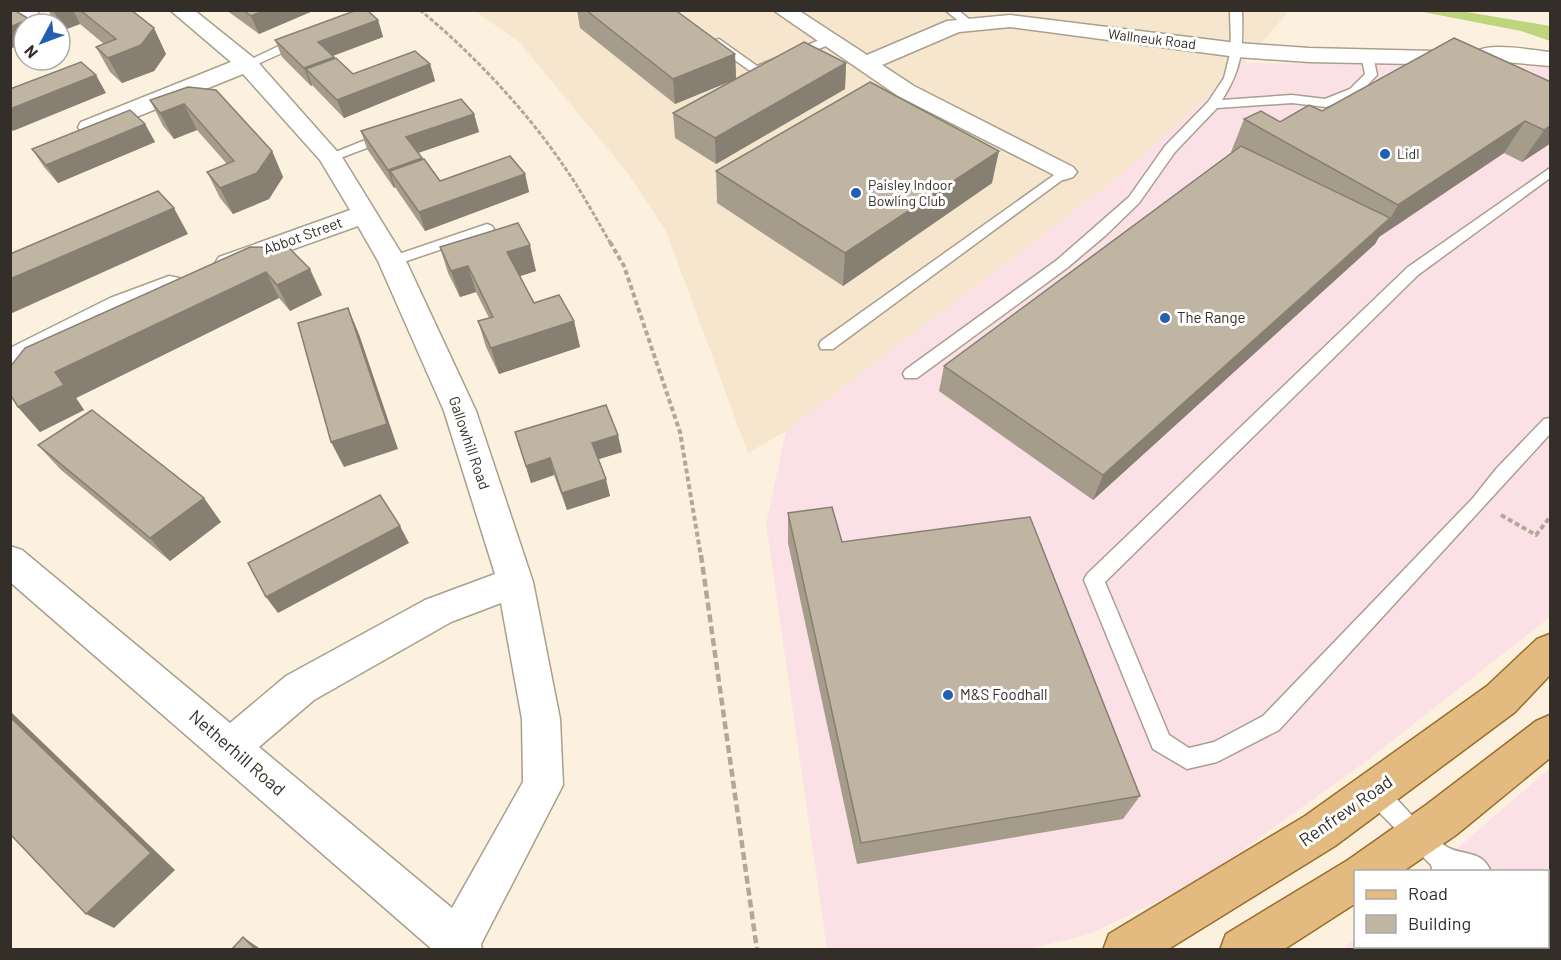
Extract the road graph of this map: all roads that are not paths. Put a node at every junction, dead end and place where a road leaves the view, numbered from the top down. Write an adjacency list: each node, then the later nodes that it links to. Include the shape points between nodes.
1 (28, 10): 6 (street)
2 (180, 10): 15 (street, Gallowhill Road)
3 (783, 10): 10 (street)
4 (950, 10): 7 (lane)
5 (1236, 10): 11 (lane)
6 (10, 18)
7 (969, 24): 11 (street, Wallneuk Road, via 1010,21); 16 (street, Wallneuk Road, via 955,26)
8 (700, 31): 10 (lane, via 756,71)
9 (317, 33): 15 (lane)
10 (829, 40): 16 (street)
11 (1237, 50): 12 (street, Wallneuk Road); 18 (lane, via 1230,78)
12 (1367, 55): 13 (street, Wallneuk Road); 18 (lane, via 1371,75 1354,92 1326,103 1292,99)
13 (1446, 56): 14 (street, Wallneuk Road, via 1522,55); 17 (street, Wallneuk Road, via 1470,58 1502,68)
14 (1551, 59)
15 (247, 64): 20 (street); 21 (street, Gallowhill Road)
16 (866, 64): 22 (street, via 906,91)
17 (1550, 96)
18 (1214, 104): 29 (lane, via 1170,149 1134,200 1101,232)
19 (404, 129): 21 (lane)
20 (69, 135)
21 (330, 157): 24 (street, Gallowhill Road)
22 (1064, 172): 27 (lane)
23 (1551, 172): 30 (lane, via 1413,271 1094,580 1161,742 1187,759 1217,752 1271,723)
24 (365, 214): 26 (street, Gallowhill Road); 28 (street, Abbot Street, via 120,305)
25 (487, 228): 26 (lane)
26 (392, 261): 32 (street, Gallowhill Road, via 460,411)
27 (827, 345)
28 (10, 361)
29 (911, 374)
30 (1551, 423)
31 (10, 560): 35 (street, Netherhill Road)
32 (514, 582): 35 (street, via 438,611 300,688); 41 (street, Gallowhill Road, via 541,719 543,785)
33 (1551, 651): 36 (main road, Renfrew Road, via 1501,699)
34 (1551, 734): 37 (main road)
35 (230, 747): 41 (street, Netherhill Road)
36 (1375, 792): 37 (lane); 42 (main road, Renfrew Road, via 1320,831)
37 (1434, 855): 38 (main road); 39 (lane, via 1470,864)
38 (1372, 870)
39 (1477, 870)
40 (1354, 879): 43 (main road)
41 (459, 946)
42 (1128, 948)
43 (1242, 950)

